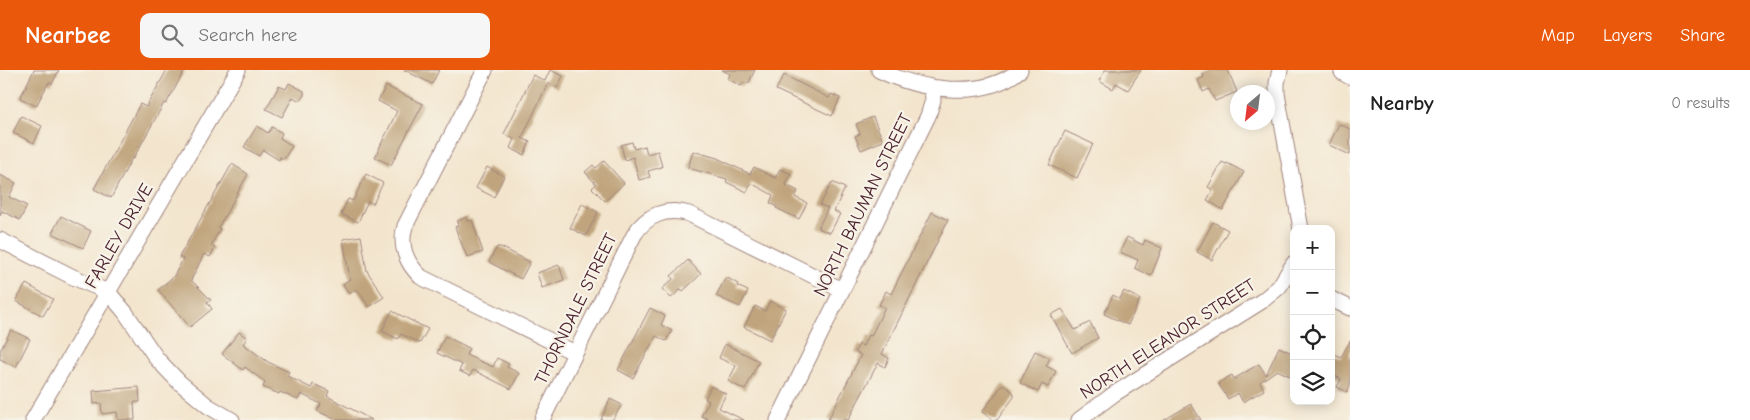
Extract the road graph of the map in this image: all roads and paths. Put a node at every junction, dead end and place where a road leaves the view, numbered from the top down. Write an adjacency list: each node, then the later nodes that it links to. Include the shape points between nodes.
1 (238, 70): 13 (street, FARLEY DRIVE)
2 (485, 70): 16 (street, via 404,230 406,257 419,275)
3 (878, 70): 8 (street, via 898,80)
4 (1020, 70): 8 (street, via 985,87)
5 (1280, 70): 9 (street, via 1277,94)
6 (1345, 70): 7 (main road)
7 (1350, 72)
8 (932, 87): 12 (street, NORTH BAUMAN STREET, via 930,111)
9 (1300, 225)
10 (0, 240): 13 (street)
11 (1290, 274): 21 (street, NORTH ELEANOR STREET, via 1262,301)
12 (842, 290): 16 (street, THORNDALE STREET, via 689,214 666,212 649,218 634,235); 20 (street, NORTH BAUMAN STREET)
13 (108, 292): 17 (street, FARLEY DRIVE); 18 (street, via 178,382)
14 (1335, 300): 15 (street)
15 (1350, 308)
16 (575, 353): 19 (street, THORNDALE STREET)
17 (33, 420)
18 (232, 420)
19 (542, 420)
20 (778, 420)
21 (1079, 420)

